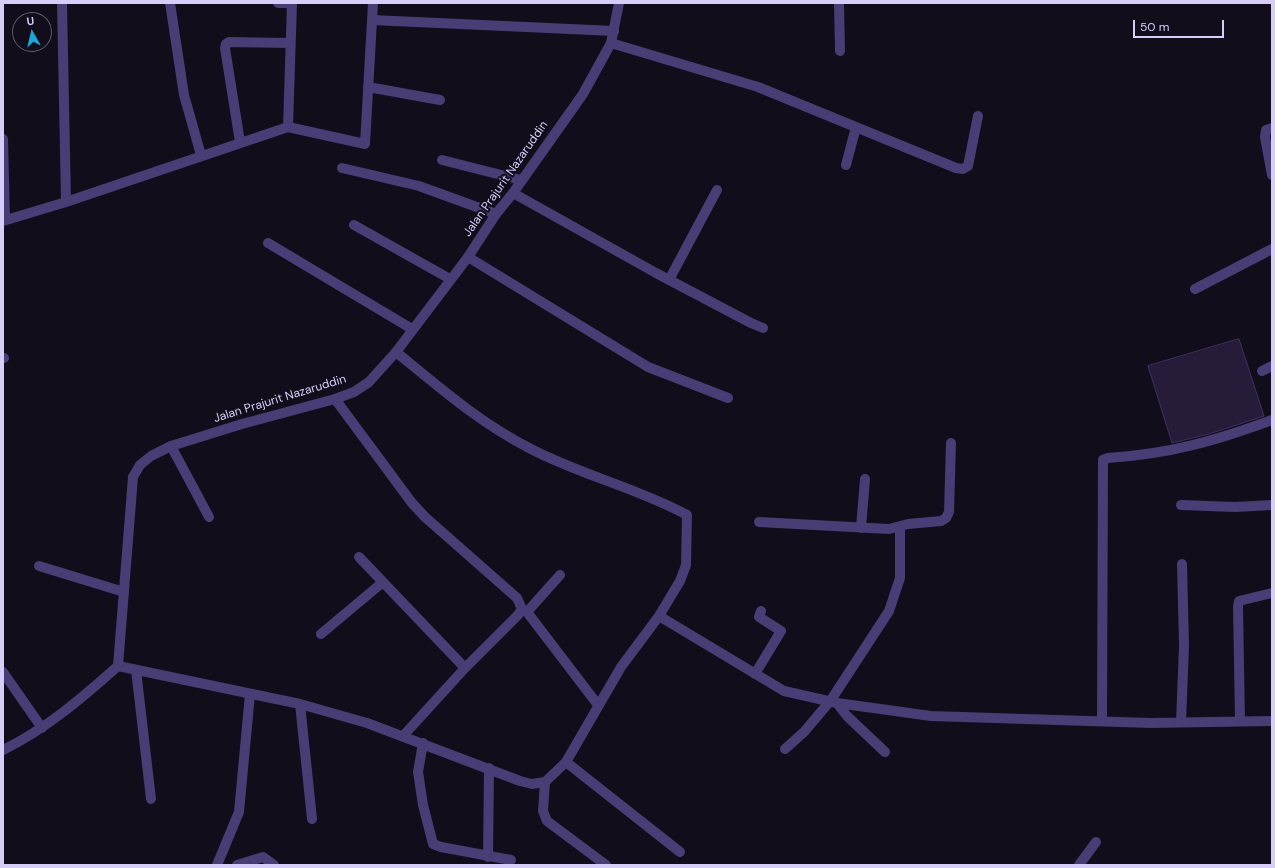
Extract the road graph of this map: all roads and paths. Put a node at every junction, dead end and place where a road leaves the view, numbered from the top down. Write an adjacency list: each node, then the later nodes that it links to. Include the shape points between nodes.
1 (62, 3): 29 (street)
2 (170, 3): 21 (street, via 184,95)
3 (278, 3): 4 (street)
4 (292, 3): 10 (street)
5 (373, 3): 8 (street)
6 (619, 3): 9 (street, Jalan Prajurit Nazaruddin)
7 (839, 3): 12 (street)
8 (372, 20): 9 (street); 13 (street)
9 (614, 31): 11 (street, Jalan Prajurit Nazaruddin)
10 (290, 43): 16 (street); 20 (street, via 226,44)
11 (611, 43): 17 (street, via 758,87); 26 (street, Jalan Prajurit Nazaruddin, via 582,94)
12 (840, 51)
13 (368, 87): 14 (street); 16 (street, via 365,144)
14 (440, 100)
15 (978, 116): 17 (street, via 968,166 963,169)
16 (288, 127): 20 (street)
17 (856, 127): 23 (street)
18 (1272, 128): 25 (street, via 1266,130 1265,137)
19 (3, 139): 31 (street)
20 (240, 142): 21 (street)
21 (201, 155): 29 (street)
22 (442, 160): 26 (street)
23 (846, 165)
24 (342, 168): 30 (street, via 419,186)
25 (1272, 175)
26 (521, 180): 28 (street, Jalan Prajurit Nazaruddin)
27 (717, 190): 37 (street)
28 (513, 193): 30 (street, Jalan Prajurit Nazaruddin); 37 (street)
29 (66, 202): 31 (street)
30 (496, 214): 35 (street, Jalan Prajurit Nazaruddin)
31 (4, 221)
32 (354, 225): 36 (street)
33 (268, 243): 40 (street)
34 (1272, 248): 38 (street)
35 (468, 257): 36 (street, Jalan Prajurit Nazaruddin); 44 (street, via 648,367)
36 (450, 279): 40 (street, Jalan Prajurit Nazaruddin)
37 (669, 280): 39 (street)
38 (1195, 289)
39 (763, 328)
40 (412, 329): 41 (street, Jalan Prajurit Nazaruddin)
41 (396, 352): 45 (street, Jalan Prajurit Nazaruddin, via 369,382); 65 (street, via 481,420 506,436 532,450 687,515 686,565 680,581)
42 (1272, 366): 43 (street)
43 (1262, 371)
44 (728, 398)
45 (335, 400): 48 (street, Jalan Prajurit Nazaruddin, via 242,424); 63 (street, via 400,489 420,512 518,598)
46 (1272, 420): 76 (street, via 1224,438 1190,447 1103,460)
47 (951, 443): 54 (street, via 949,512 946,518)
48 (172, 446): 52 (street); 61 (street, Jalan Prajurit Nazaruddin, via 140,465 133,477)
49 (866, 479): 55 (street)
50 (1181, 505): 51 (street, via 1235,508)
51 (1272, 505)
52 (209, 517)
53 (759, 522): 55 (street)
54 (900, 527): 55 (street); 73 (street, via 900,578 889,611)
55 (861, 528)
56 (359, 557): 60 (street)
57 (1182, 564): 79 (street, via 1184,646)
58 (39, 566): 61 (street)
59 (560, 575): 63 (street)
60 (382, 582): 66 (street); 68 (street)
61 (124, 592): 67 (street, Jalan Prajurit Nazaruddin)
62 (1272, 593): 77 (street, via 1239,601)
63 (524, 610): 68 (street); 75 (street)
64 (761, 611): 71 (street, via 759,617 781,631)
65 (659, 616): 71 (street); 75 (street, via 621,667)
66 (322, 634)
67 (118, 666): 69 (street); 80 (street, via 75,704)
68 (465, 668): 81 (street)
69 (136, 670): 72 (street); 89 (street)
70 (3, 672): 80 (street)
71 (755, 674): 73 (street, via 784,691)
72 (250, 694): 74 (street); 95 (street, via 239,812)
73 (834, 702): 76 (street, via 931,716); 83 (street); 85 (street)
74 (300, 704): 81 (street); 90 (street)
75 (598, 705): 86 (street)
76 (1102, 721): 79 (street)
77 (1240, 721): 78 (street); 79 (street)
78 (1272, 721)
79 (1181, 722)
80 (42, 728): 84 (street)
81 (404, 736): 82 (street)
82 (423, 743): 87 (street); 93 (street, via 418,772 433,844)
83 (785, 749)
84 (3, 750)
85 (885, 752)
86 (566, 762): 88 (street); 92 (street)
87 (489, 768): 88 (street, via 520,781 532,784); 93 (street)
88 (545, 782): 98 (street, via 543,811 547,821)
89 (151, 798)
90 (312, 819)
91 (1096, 842): 99 (street)
92 (680, 852)
93 (488, 857): 94 (street)
94 (511, 860)
95 (217, 865)
96 (237, 865): 97 (street, via 259,857 266,858)
97 (274, 865)
98 (606, 865)
99 (1079, 865)

